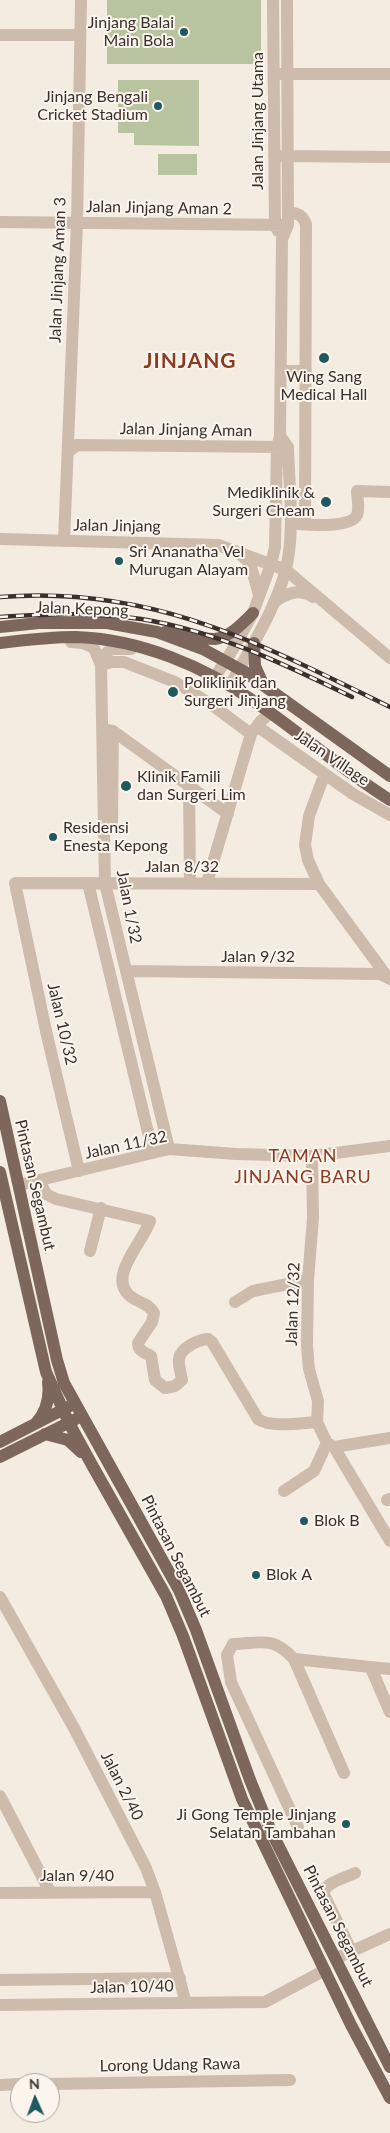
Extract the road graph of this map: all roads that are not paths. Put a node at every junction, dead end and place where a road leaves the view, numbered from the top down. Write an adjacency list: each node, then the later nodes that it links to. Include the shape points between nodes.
1 (80, 0): 5 (street, Jalan Jinjang Aman 3)
2 (273, 0): 6 (street, Jalan Jinjang Utama)
3 (287, 0): 7 (street, Jalan Jinjang Utama)
4 (0, 35): 5 (street)
5 (80, 35): 14 (street, Jalan Jinjang Aman 3)
6 (274, 74): 7 (street); 9 (street, Jalan Jinjang Utama)
7 (288, 74): 8 (street); 10 (street, Jalan Jinjang Utama)
8 (390, 74)
9 (275, 156): 10 (street); 15 (street, Jalan Jinjang Utama)
10 (289, 156): 11 (street); 12 (street, Jalan Jinjang Utama)
11 (390, 158)
12 (288, 212): 16 (street, Jalan Jinjang Utama); 19 (street, via 304,217 306,224)
13 (0, 222): 14 (street, Jalan Jinjang Aman 2)
14 (77, 223): 15 (street, Jalan Jinjang Aman 2); 22 (street, Jalan Jinjang Aman 3)
15 (275, 225): 16 (street, Jalan Jinjang Aman 2); 17 (street, Jalan Jinjang Utama)
16 (288, 225): 17 (street, Jalan Jinjang Utama)
17 (282, 240): 18 (street, Jalan Jinjang Utama)
18 (282, 371): 19 (street); 20 (street, Jalan Jinjang Utama)
19 (306, 371): 21 (street)
20 (282, 444): 21 (street, Jalan Jinjang Aman); 22 (street, Jalan Jinjang Aman, via 77,446); 24 (street, Jalan Jinjang Utama); 29 (street, Jalan Jinjang Utama)
21 (306, 444): 25 (street)
22 (68, 452): 27 (street, Jalan Jinjang Aman 3)
23 (390, 492): 25 (street, via 357,492 358,513 354,520 345,524)
24 (290, 524): 25 (street); 30 (street, Jalan Jinjang Utama)
25 (306, 524)
26 (0, 539): 27 (street, Jalan Jinjang)
27 (64, 541): 28 (street, Jalan Jinjang, via 218,545)
28 (232, 549): 29 (street, Jalan Jinjang); 31 (street, via 250,563)
29 (271, 564): 30 (street, Jalan Jinjang); 31 (street, Jalan Jinjang Utama)
30 (286, 570): 32 (street, Jalan Jinjang); 33 (street, Jalan Jinjang Utama)
31 (260, 597): 34 (street, Jalan Jinjang Utama)
32 (320, 600): 33 (street, Jalan Jinjang, via 305,592 292,592); 40 (street, Jalan Jinjang)
33 (274, 602): 38 (street, Jalan Jinjang Utama)
34 (253, 613): 36 (main road, via 235,629 215,639 178,631); 41 (street, Jalan Jinjang Utama)
35 (0, 627): 36 (main road, Jalan Kepong, via 39,623 108,623)
36 (158, 632): 41 (main road, Jalan Kepong)
37 (5, 643): 39 (main road, Jalan Kepong, via 76,637 117,642); 42 (street, via 83,643 96,650)
38 (254, 643): 43 (street, Jalan Jinjang Utama); 45 (main road, via 255,666)
39 (150, 651): 42 (street, via 111,649 104,655); 44 (main road, Jalan Kepong)
40 (390, 658)
41 (226, 661): 43 (main road, Jalan Kepong); 44 (street, Jalan Jinjang Utama)
42 (101, 665): 48 (street, Jalan 1/32); 49 (street, Jalan Village, via 124,662 174,682)
43 (240, 668): 45 (main road, Jalan Kepong); 46 (street, Jalan Jinjang Utama)
44 (215, 677): 46 (main road, Jalan Kepong)
45 (263, 685): 51 (main road, Jalan Kepong)
46 (230, 686): 47 (main road, Jalan Kepong)
47 (270, 713): 49 (street); 53 (main road, Jalan Kepong)
48 (107, 730): 52 (street); 58 (street, Jalan 1/32); 59 (street, via 112,871 113,877)
49 (254, 730): 50 (street, Jalan Village); 54 (street)
50 (326, 775): 55 (street, Jalan Village); 62 (street, via 309,816 305,845)
51 (390, 776)
52 (189, 786): 54 (street); 60 (street)
53 (390, 800)
54 (228, 814): 61 (street)
55 (390, 815)
56 (15, 883): 57 (street, Jalan 8/32); 70 (street, Jalan 10/32)
57 (88, 883): 58 (street, Jalan 8/32); 68 (street)
58 (105, 883): 59 (street, Jalan 8/32); 63 (street, Jalan 1/32)
59 (122, 883): 60 (street, Jalan 8/32)
60 (190, 883): 61 (street, Jalan 8/32)
61 (207, 883): 62 (street, Jalan 8/32)
62 (319, 884): 64 (street)
63 (126, 971): 64 (street, Jalan 9/32, via 380,974); 67 (street, Jalan 1/32)
64 (390, 979)
65 (0, 1101): 73 (main road, Pintasan Segambut)
66 (390, 1146): 69 (street, Jalan 11/32)
67 (169, 1149): 68 (street, Jalan 11/32); 69 (street, Jalan 11/32)
68 (153, 1153): 70 (street, Jalan 11/32)
69 (312, 1156): 77 (street, Jalan 12/32, via 313,1218)
70 (79, 1171): 72 (street, Jalan 11/32)
71 (0, 1172): 75 (main road, Pintasan Segambut)
72 (40, 1180): 73 (street, Jalan 11/32); 74 (street, via 46,1194 56,1199)
73 (19, 1184): 75 (main road, via 11,1190); 80 (main road, Pintasan Segambut)
74 (101, 1208): 76 (street); 82 (street, via 150,1221 121,1276 128,1295 151,1307 154,1313 138,1346 151,1356 155,1380 165,1388 175,1386 182,1380 180,1355 189,1346 208,1339 258,1419 272,1424)
75 (16, 1243): 79 (main road, Pintasan Segambut)
76 (90, 1251)
77 (308, 1280): 78 (street, via 250,1292); 82 (street, Jalan 12/32, via 307,1346 309,1369 318,1401)
78 (235, 1302)
79 (46, 1372): 80 (main road, Pintasan Segambut); 83 (main road, via 47,1404)
80 (69, 1407): 81 (main road, Pintasan Segambut); 83 (main road)
81 (75, 1420): 84 (main road); 89 (main road, Pintasan Segambut); 100 (main road, Pintasan Segambut, via 179,1590 250,1780)
82 (318, 1422): 87 (street, Jalan 12/32)
83 (36, 1424): 86 (main road)
84 (45, 1434): 88 (main road); 89 (main road, via 73,1443)
85 (390, 1438): 87 (street)
86 (0, 1442)
87 (330, 1445): 90 (street, via 314,1470); 91 (street, Jalan 12/32)
88 (0, 1456)
89 (92, 1465): 108 (main road, Pintasan Segambut, via 166,1596 184,1636 242,1799)
90 (284, 1492)
91 (390, 1541)
92 (0, 1597): 103 (street, Jalan 2/40, via 74,1728 146,1868)
93 (294, 1659): 94 (street); 97 (street); 99 (street, via 283,1647 271,1642 233,1644 227,1655 231,1682)
94 (371, 1668): 95 (street); 96 (street)
95 (390, 1669)
96 (390, 1712)
97 (344, 1772)
98 (0, 1796): 102 (street)
99 (298, 1827)
100 (292, 1872): 107 (main road, Pintasan Segambut); 108 (main road, via 326,1951)
101 (355, 1873): 106 (street, via 328,1885 323,1893)
102 (50, 1892): 103 (street, Jalan 9/40); 104 (street, Jalan 9/40)
103 (155, 1892): 109 (street, Jalan 2/40)
104 (0, 1893)
105 (390, 1934): 106 (street)
106 (351, 1950): 107 (street)
107 (337, 1958): 113 (main road, Pintasan Segambut)
108 (325, 1970): 111 (street, Jalan 10/40, via 265,2002); 113 (main road, via 333,1973); 117 (main road, Pintasan Segambut)
109 (180, 1978): 110 (street, Jalan 10/40); 111 (street, Jalan 2/40)
110 (0, 1980)
111 (186, 2003): 112 (street, Jalan 10/40)
112 (0, 2005)
113 (367, 2023): 114 (main road, Pintasan Segambut)
114 (390, 2067)
115 (290, 2080): 116 (street, Lorong Udang Rawa)
116 (60, 2084)
117 (390, 2098)

